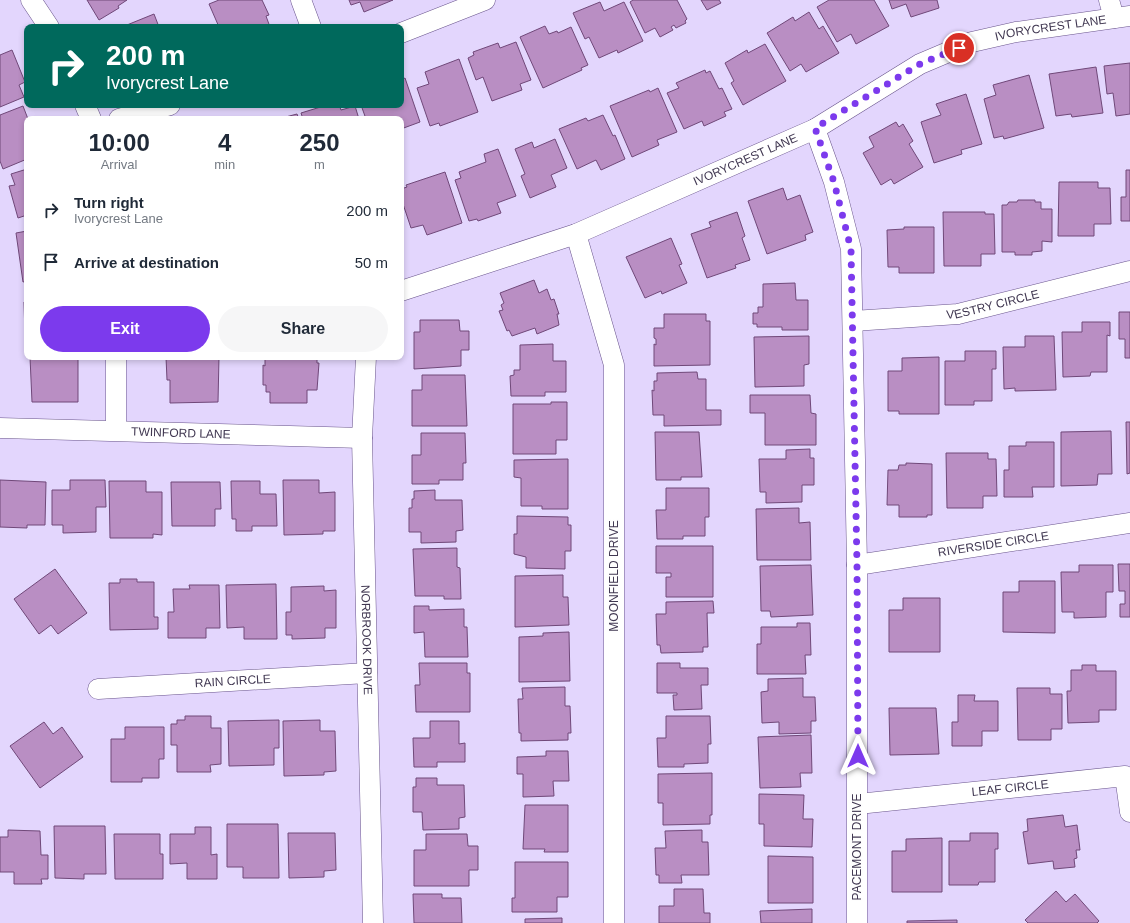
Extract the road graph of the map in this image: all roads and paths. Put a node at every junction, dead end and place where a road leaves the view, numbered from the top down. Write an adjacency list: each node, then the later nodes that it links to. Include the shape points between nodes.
1 (31, 0): 5 (street)
2 (301, 0): 6 (street)
3 (485, 0): 7 (street)
4 (1118, 12): 10 (street, IVORYCREST LANE, via 972,42 920,64)
5 (47, 24)
6 (310, 24)
7 (404, 32)
8 (159, 108): 9 (street)
9 (130, 116)
10 (815, 128): 11 (street, IVORYCREST LANE); 14 (street, PACEMONT DRIVE, via 834,182 851,249)
11 (576, 234): 13 (street, IVORYCREST LANE); 28 (street, MOONFIELD DRIVE, via 614,365)
12 (1130, 271): 14 (street, VESTRY CIRCLE, via 958,314)
13 (404, 290)
14 (853, 320): 21 (street, PACEMONT DRIVE)
15 (116, 360): 18 (street)
16 (366, 360): 19 (street, NORBROOK DRIVE)
17 (0, 428): 18 (street, TWINFORD LANE)
18 (116, 430): 19 (street, TWINFORD LANE)
19 (362, 438): 22 (street, NORBROOK DRIVE)
20 (1130, 524): 21 (street, RIVERSIDE CIRCLE)
21 (857, 565): 24 (street, PACEMONT DRIVE)
22 (367, 673): 23 (street, RAIN CIRCLE); 27 (street, NORBROOK DRIVE)
23 (98, 689)
24 (858, 804): 25 (street, LEAF CIRCLE, via 1125,776); 29 (street, PACEMONT DRIVE)
25 (1130, 812)
26 (366, 923): 27 (street)
27 (373, 923)
28 (614, 923)
29 (857, 923)

